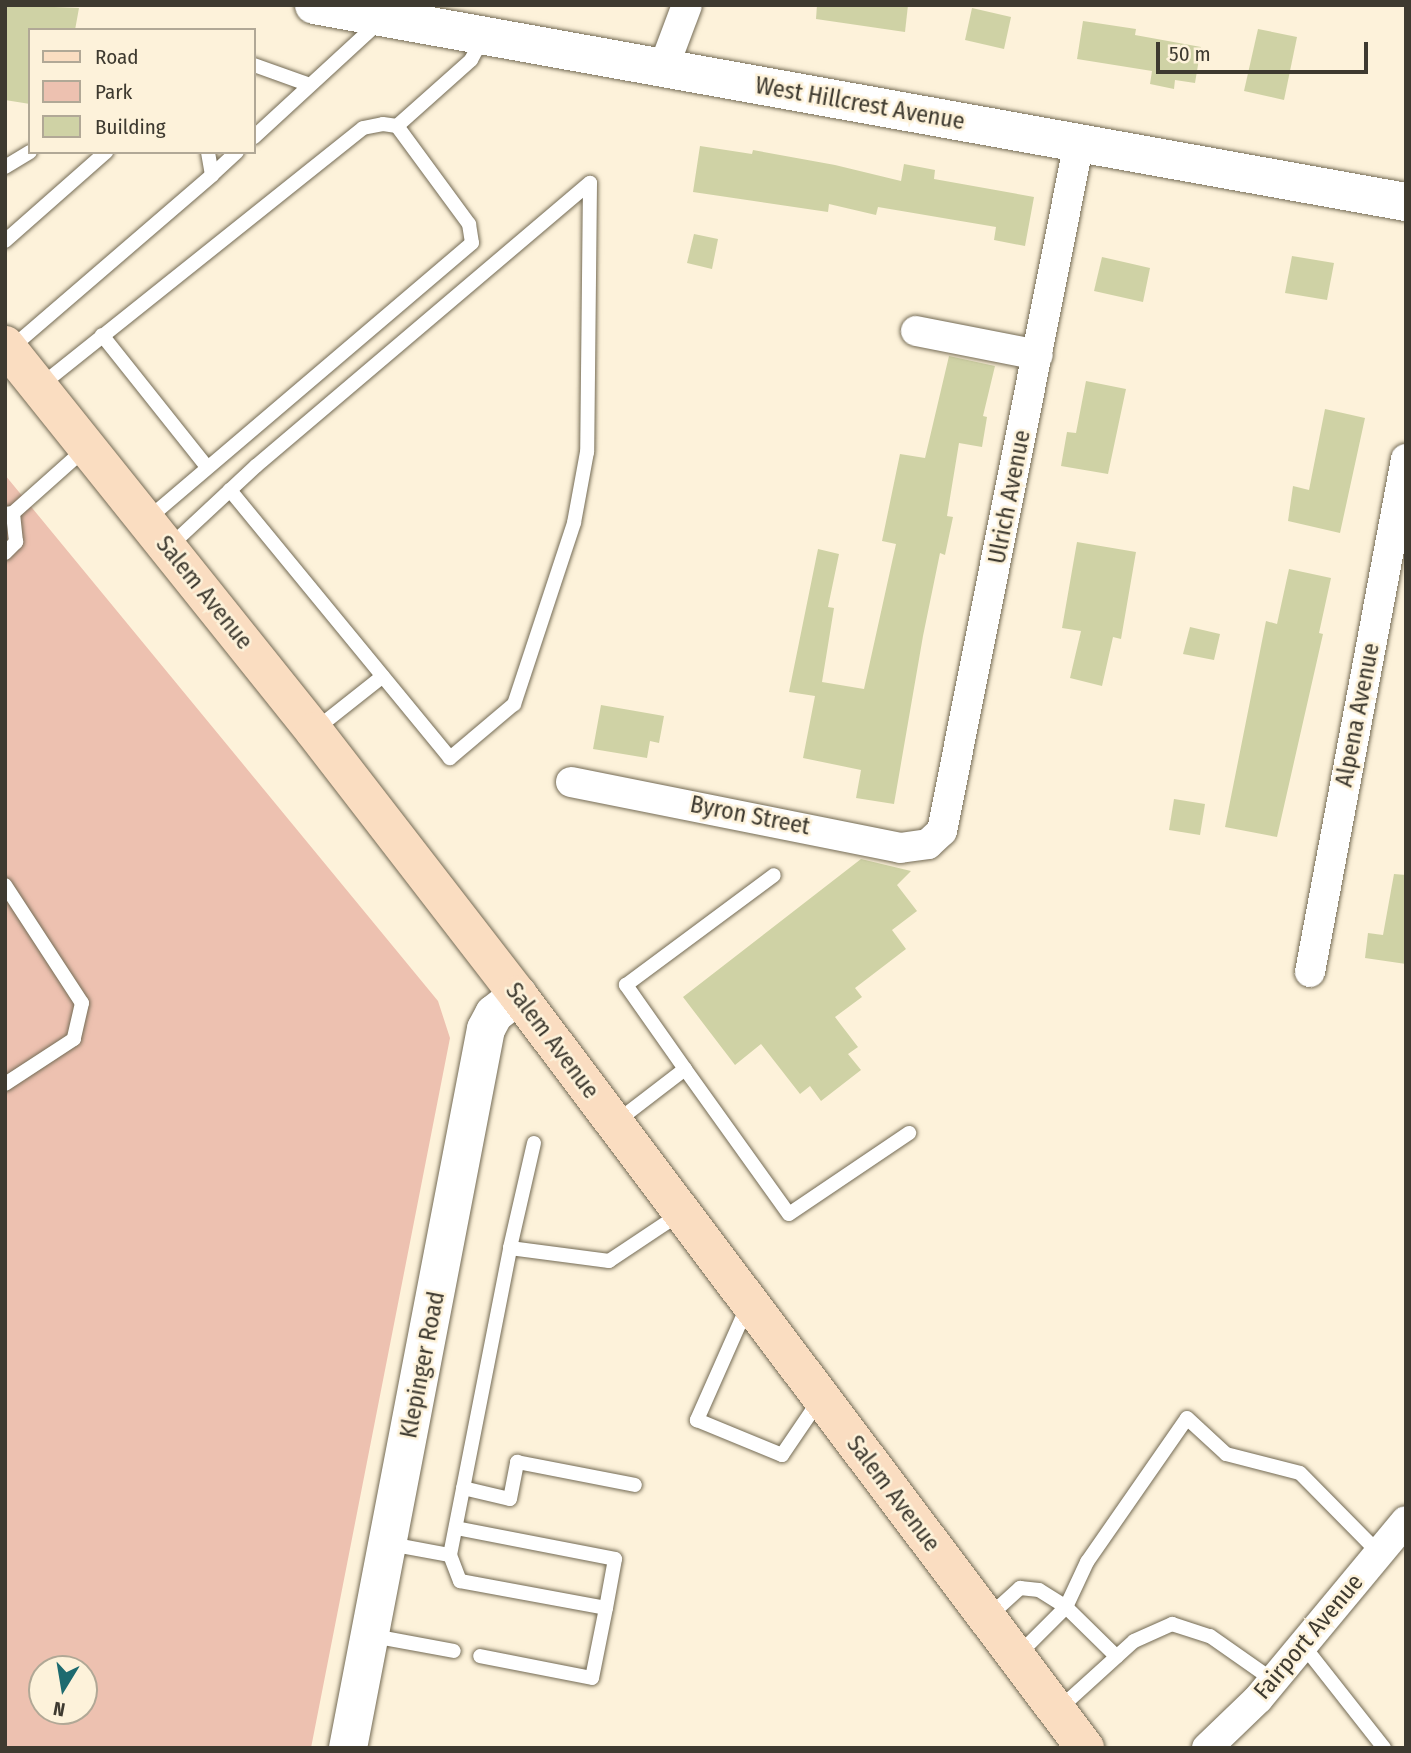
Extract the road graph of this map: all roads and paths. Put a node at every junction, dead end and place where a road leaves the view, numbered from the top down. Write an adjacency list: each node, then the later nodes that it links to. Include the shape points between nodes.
1 (314, 5): 3 (street, West Hillcrest Avenue)
2 (687, 5): 6 (street)
3 (383, 18): 4 (street, West Hillcrest Avenue); 7 (lane)
4 (484, 36): 6 (street, West Hillcrest Avenue); 8 (lane, via 471,60)
5 (256, 66): 7 (lane)
6 (663, 69): 10 (street, West Hillcrest Avenue)
7 (310, 85): 9 (lane)
8 (397, 126): 20 (lane, via 363,128); 26 (lane, via 469,224 472,243)
9 (256, 135)
10 (1079, 142): 17 (street, West Hillcrest Avenue); 22 (street, Ulrich Avenue)
11 (28, 153): 15 (lane)
12 (104, 154): 18 (lane)
13 (208, 154): 16 (lane)
14 (235, 154): 16 (lane)
15 (5, 167)
16 (212, 175): 21 (lane)
17 (1406, 202)
18 (5, 241)
19 (916, 331): 22 (street)
20 (102, 335): 23 (lane); 26 (lane)
21 (7, 347): 23 (main road, Salem Avenue)
22 (1038, 355): 34 (street, Ulrich Avenue, via 946,818 942,831)
23 (39, 386): 24 (main road, Salem Avenue)
24 (87, 447): 28 (lane); 29 (main road, Salem Avenue)
25 (1406, 459): 37 (street, Alpena Avenue)
26 (208, 467): 29 (lane)
27 (230, 490): 29 (lane); 31 (lane); 31 (lane, via 590,183 587,452 574,523 514,704 450,758)
28 (9, 513): 30 (lane, via 16,542)
29 (157, 534): 32 (main road, Salem Avenue)
30 (5, 553)
31 (383, 676): 32 (lane)
32 (314, 731): 38 (main road, Salem Avenue)
33 (571, 782): 34 (street, Byron Street, via 900,848)
34 (928, 844)
35 (774, 874): 39 (lane, via 626,985)
36 (5, 885): 40 (lane, via 82,1003 74,1039)
37 (1310, 972)
38 (518, 995): 41 (main road, Salem Avenue); 52 (street, Klepinger Road, via 494,1014 486,1029)
39 (685, 1069): 41 (lane); 42 (lane, via 789,1214)
40 (5, 1084)
41 (615, 1123): 44 (main road, Salem Avenue)
42 (909, 1133)
43 (534, 1143): 45 (lane)
44 (682, 1213): 45 (lane, via 609,1261); 46 (main road, Salem Avenue)
45 (510, 1248): 49 (lane)
46 (749, 1302): 47 (main road, Salem Avenue); 47 (lane, via 697,1420 782,1455)
47 (821, 1399): 57 (main road, Salem Avenue)
48 (635, 1485): 49 (lane, via 517,1462 510,1499)
49 (463, 1488): 51 (lane)
50 (1406, 1521): 53 (street, Fairport Avenue)
51 (456, 1528): 54 (lane); 56 (lane, via 615,1559)
52 (388, 1543): 54 (lane); 58 (street, Klepinger Road)
53 (1379, 1553): 55 (lane, via 1300,1473 1226,1454 1187,1418 1087,1562); 59 (street, Fairport Avenue)
54 (450, 1555): 56 (lane, via 460,1581)
55 (1066, 1607): 57 (lane, via 1039,1590 1020,1588); 62 (lane); 63 (lane)
56 (606, 1608): 61 (lane, via 592,1678)
57 (987, 1618): 62 (main road, Salem Avenue)
58 (370, 1635): 60 (lane); 66 (street, Klepinger Road)
59 (1303, 1645): 64 (street, Fairport Avenue); 69 (lane)
60 (454, 1651)
61 (480, 1656)
62 (1017, 1656): 65 (main road, Salem Avenue)
63 (1116, 1657): 64 (lane, via 1134,1642 1172,1624 1210,1636); 65 (lane)
64 (1274, 1681): 68 (street, Fairport Avenue)
65 (1057, 1711): 67 (main road, Salem Avenue)
66 (348, 1748)
67 (1085, 1748)
68 (1207, 1748)
69 (1384, 1748)

